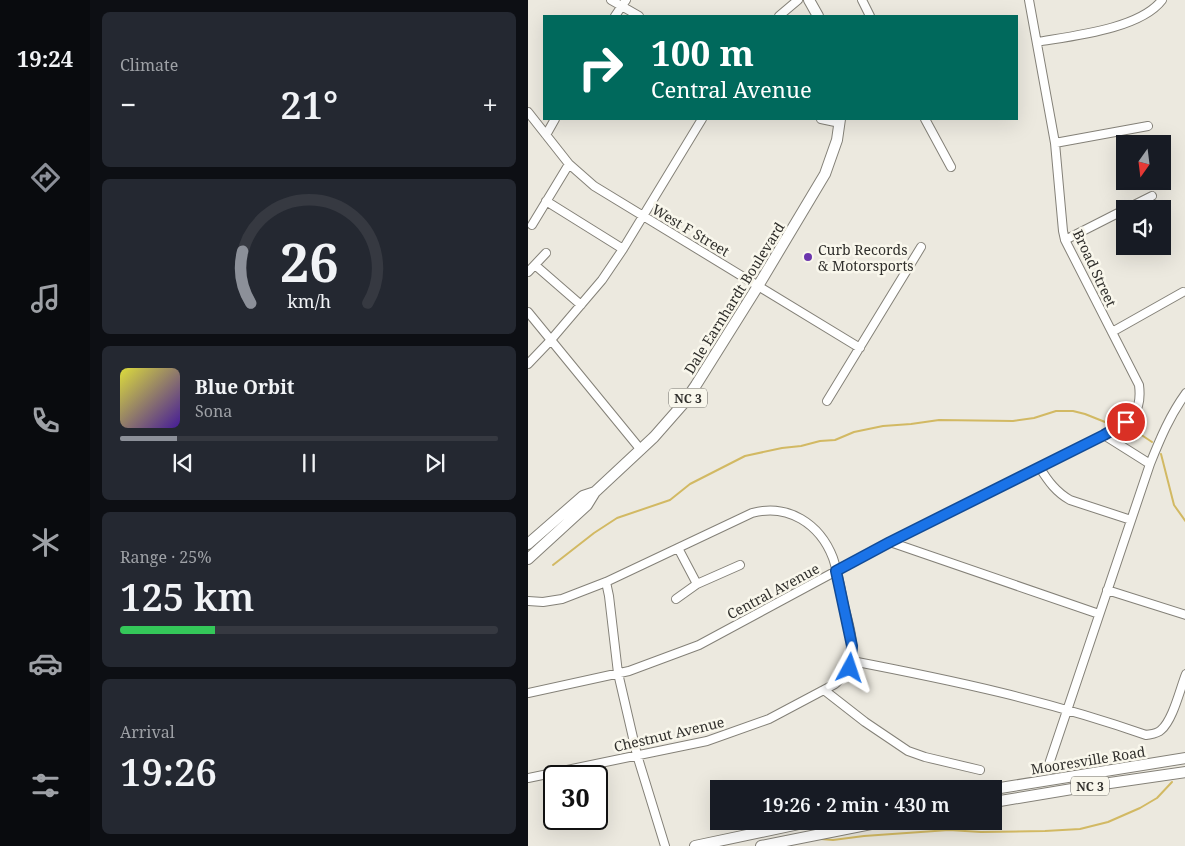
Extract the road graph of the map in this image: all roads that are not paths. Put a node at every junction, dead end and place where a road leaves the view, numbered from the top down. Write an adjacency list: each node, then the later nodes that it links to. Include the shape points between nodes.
1 (611, 0): 7 (street)
2 (798, 0): 10 (street)
3 (809, 0): 11 (main road)
4 (862, 0): 12 (street)
5 (1029, 0): 13 (street, Broad Street)
6 (1162, 0): 13 (street, via 1153,10 1109,29)
7 (624, 3): 8 (street); 9 (street)
8 (616, 15)
9 (638, 15)
10 (780, 15)
11 (817, 15)
12 (870, 15)
13 (1037, 42): 21 (street, Broad Street)
14 (528, 112): 20 (street, West F Street)
15 (554, 120): 20 (street)
16 (701, 120): 28 (street)
17 (926, 120): 23 (street)
18 (840, 121): 36 (main road, Dale Earnhardt Boulevard / NC 3, via 825,174)
19 (1148, 126): 21 (street)
20 (546, 135): 22 (street, West F Street)
21 (1055, 143): 30 (street, Broad Street)
22 (569, 164): 26 (street); 28 (street, West F Street, via 594,186)
23 (951, 167)
24 (1152, 196): 25 (street)
25 (1144, 200)
26 (546, 201): 29 (street); 32 (street)
27 (1116, 214): 30 (street)
28 (643, 215): 32 (street); 36 (street, West F Street)
29 (532, 225)
30 (1065, 240): 40 (street, Broad Street)
31 (922, 247): 42 (street)
32 (623, 249): 38 (street)
33 (546, 253): 34 (street)
34 (535, 265): 35 (street); 38 (street)
35 (528, 272)
36 (758, 286): 42 (street, West F Street); 47 (main road, Dale Earnhardt Boulevard / NC 3, via 689,396 670,421)
37 (1183, 292): 40 (street)
38 (581, 305): 41 (street)
39 (528, 312): 41 (street)
40 (1112, 332): 46 (street, Broad Street, via 1137,380 1140,394 1134,415)
41 (550, 341): 43 (street); 47 (street)
42 (860, 348): 45 (street)
43 (528, 364)
44 (1186, 393): 48 (street, via 1176,406)
45 (827, 401)
46 (1104, 435): 48 (street); 49 (street, Central Avenue)
47 (640, 450): 50 (main road, Dale Earnhardt Boulevard / NC 3)
48 (1150, 464): 51 (street)
49 (1040, 468): 51 (street, via 1061,495); 52 (street, Central Avenue)
50 (595, 492): 53 (main road, Dale Earnhardt Boulevard / NC 3, via 581,497); 55 (main road, Dale Earnhardt Boulevard / NC 3, via 587,505)
51 (1131, 520): 60 (street)
52 (890, 542): 57 (street, Central Avenue); 63 (street)
53 (528, 544)
54 (678, 548): 57 (street, via 752,513 780,510 792,513 811,526 832,557); 58 (street); 59 (street)
55 (528, 559)
56 (740, 565): 59 (street)
57 (836, 571): 65 (street, via 850,630); 66 (street, Central Avenue, via 699,645)
58 (606, 582): 62 (street, via 562,599); 66 (street)
59 (697, 584): 61 (street)
60 (1107, 590): 63 (street); 64 (street)
61 (676, 599)
62 (528, 602)
63 (1099, 614): 70 (street)
64 (1186, 615)
65 (852, 661): 68 (street, Chestnut Avenue, via 842,679); 70 (street, via 941,678)
66 (618, 673): 69 (street, Central Avenue); 71 (street)
67 (1186, 674): 70 (street, via 1169,719 1156,734 1146,735)
68 (824, 690): 71 (street, Chestnut Avenue, via 749,727 706,741); 74 (street, via 908,751)
69 (528, 693)
70 (1068, 709): 73 (street)
71 (637, 755): 76 (street, Chestnut Avenue); 81 (street)
72 (1186, 758): 77 (main road, Mooresville Road)
73 (1049, 764)
74 (980, 770)
75 (1186, 772): 78 (main road, Mooresville Road / NC 3)
76 (528, 778)
77 (1002, 788)
78 (1002, 801)
79 (771, 830): 82 (main road)
80 (841, 830): 83 (main road)
81 (665, 846)
82 (695, 846)
83 (761, 846)

